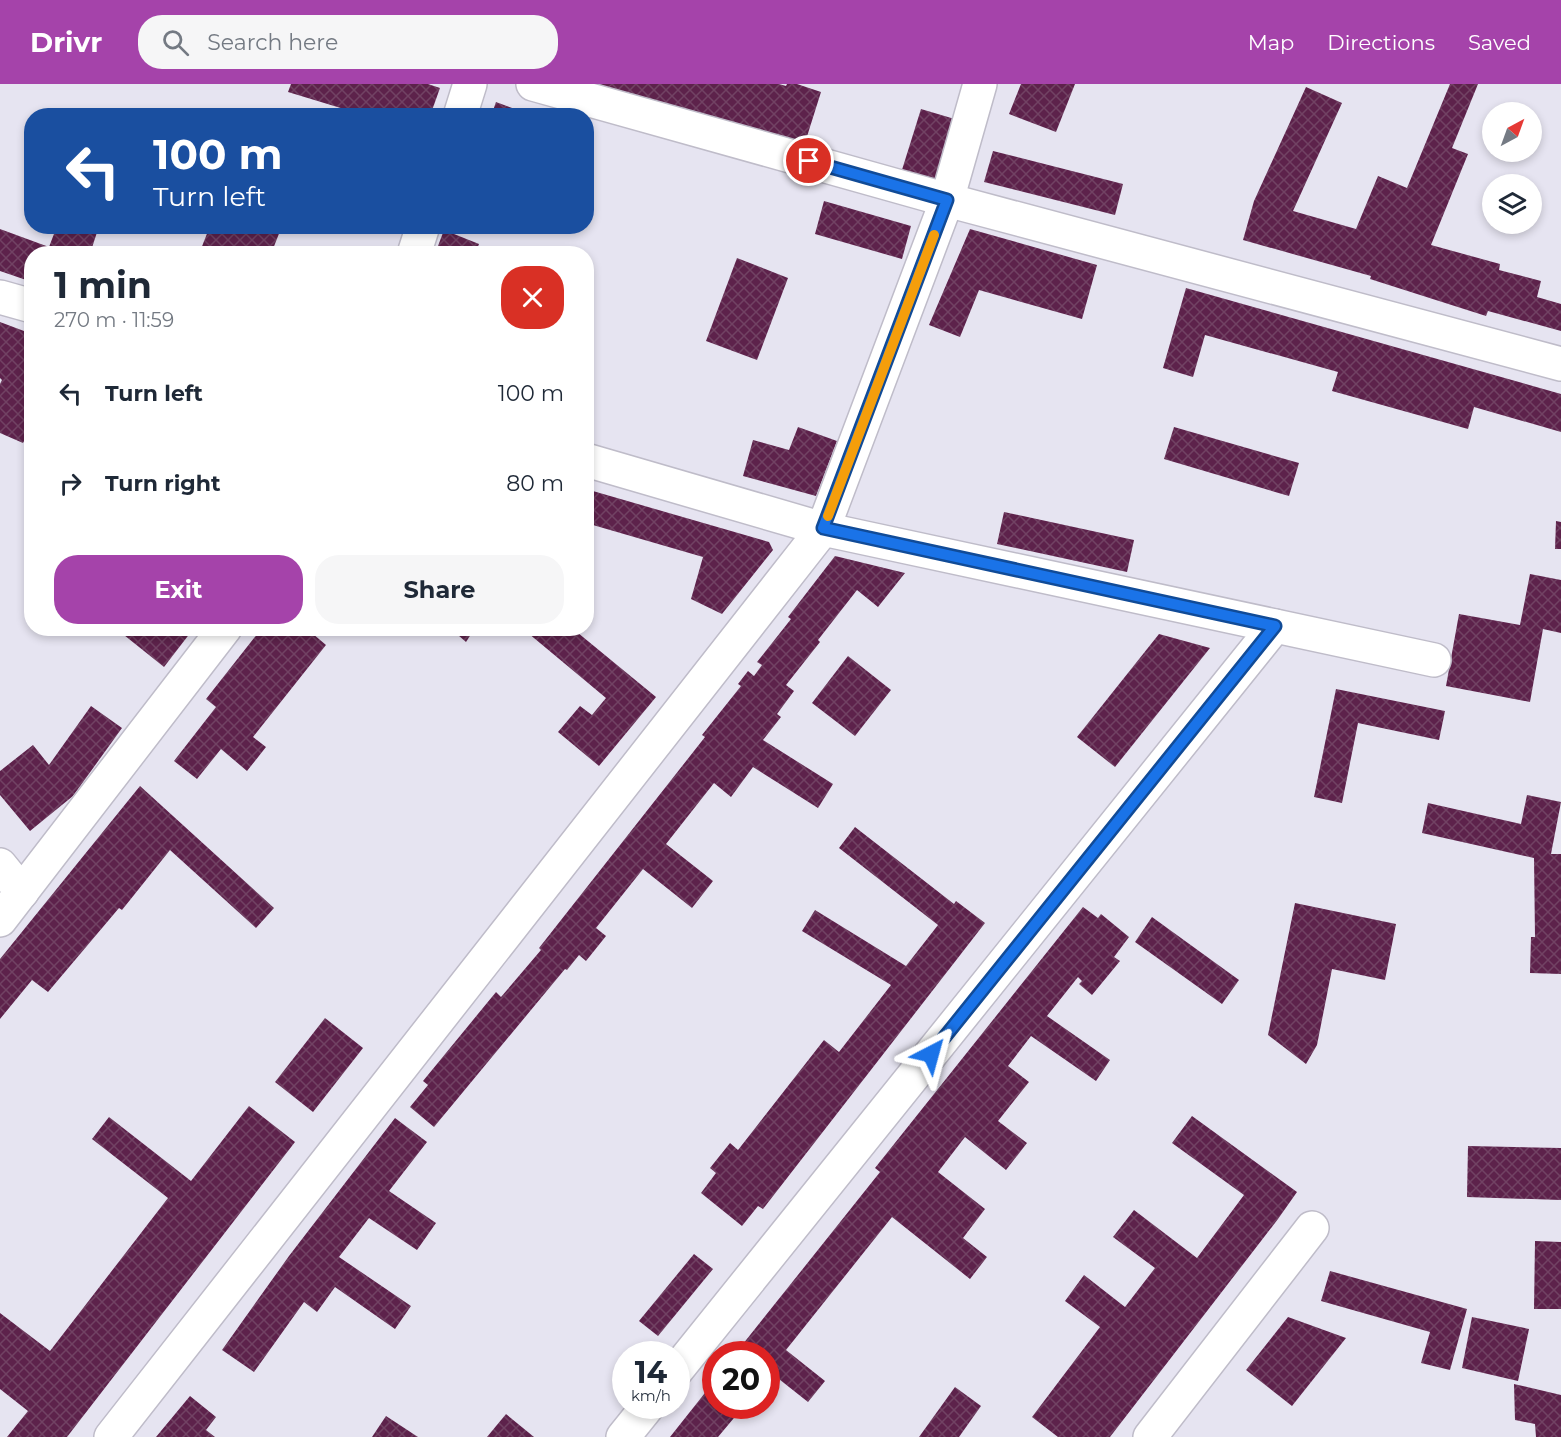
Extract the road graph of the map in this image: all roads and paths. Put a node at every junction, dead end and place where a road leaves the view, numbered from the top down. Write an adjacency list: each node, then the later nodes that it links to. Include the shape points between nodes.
1 (470, 84): 4 (lane)
2 (533, 84): 5 (lane)
3 (980, 84): 5 (lane)
4 (462, 108)
5 (947, 200): 8 (lane); 10 (lane)
6 (0, 297): 7 (lane)
7 (24, 304)
8 (1561, 364)
9 (594, 462): 10 (lane)
10 (823, 528): 11 (lane); 20 (lane)
11 (1275, 626): 13 (lane); 18 (lane)
12 (219, 636): 15 (lane)
13 (1434, 660)
14 (0, 865): 15 (lane)
15 (22, 892): 16 (lane)
16 (0, 920)
17 (1311, 1228): 22 (lane)
18 (690, 1354)
19 (638, 1419): 21 (lane)
20 (111, 1437)
21 (623, 1437)
22 (1150, 1437)

